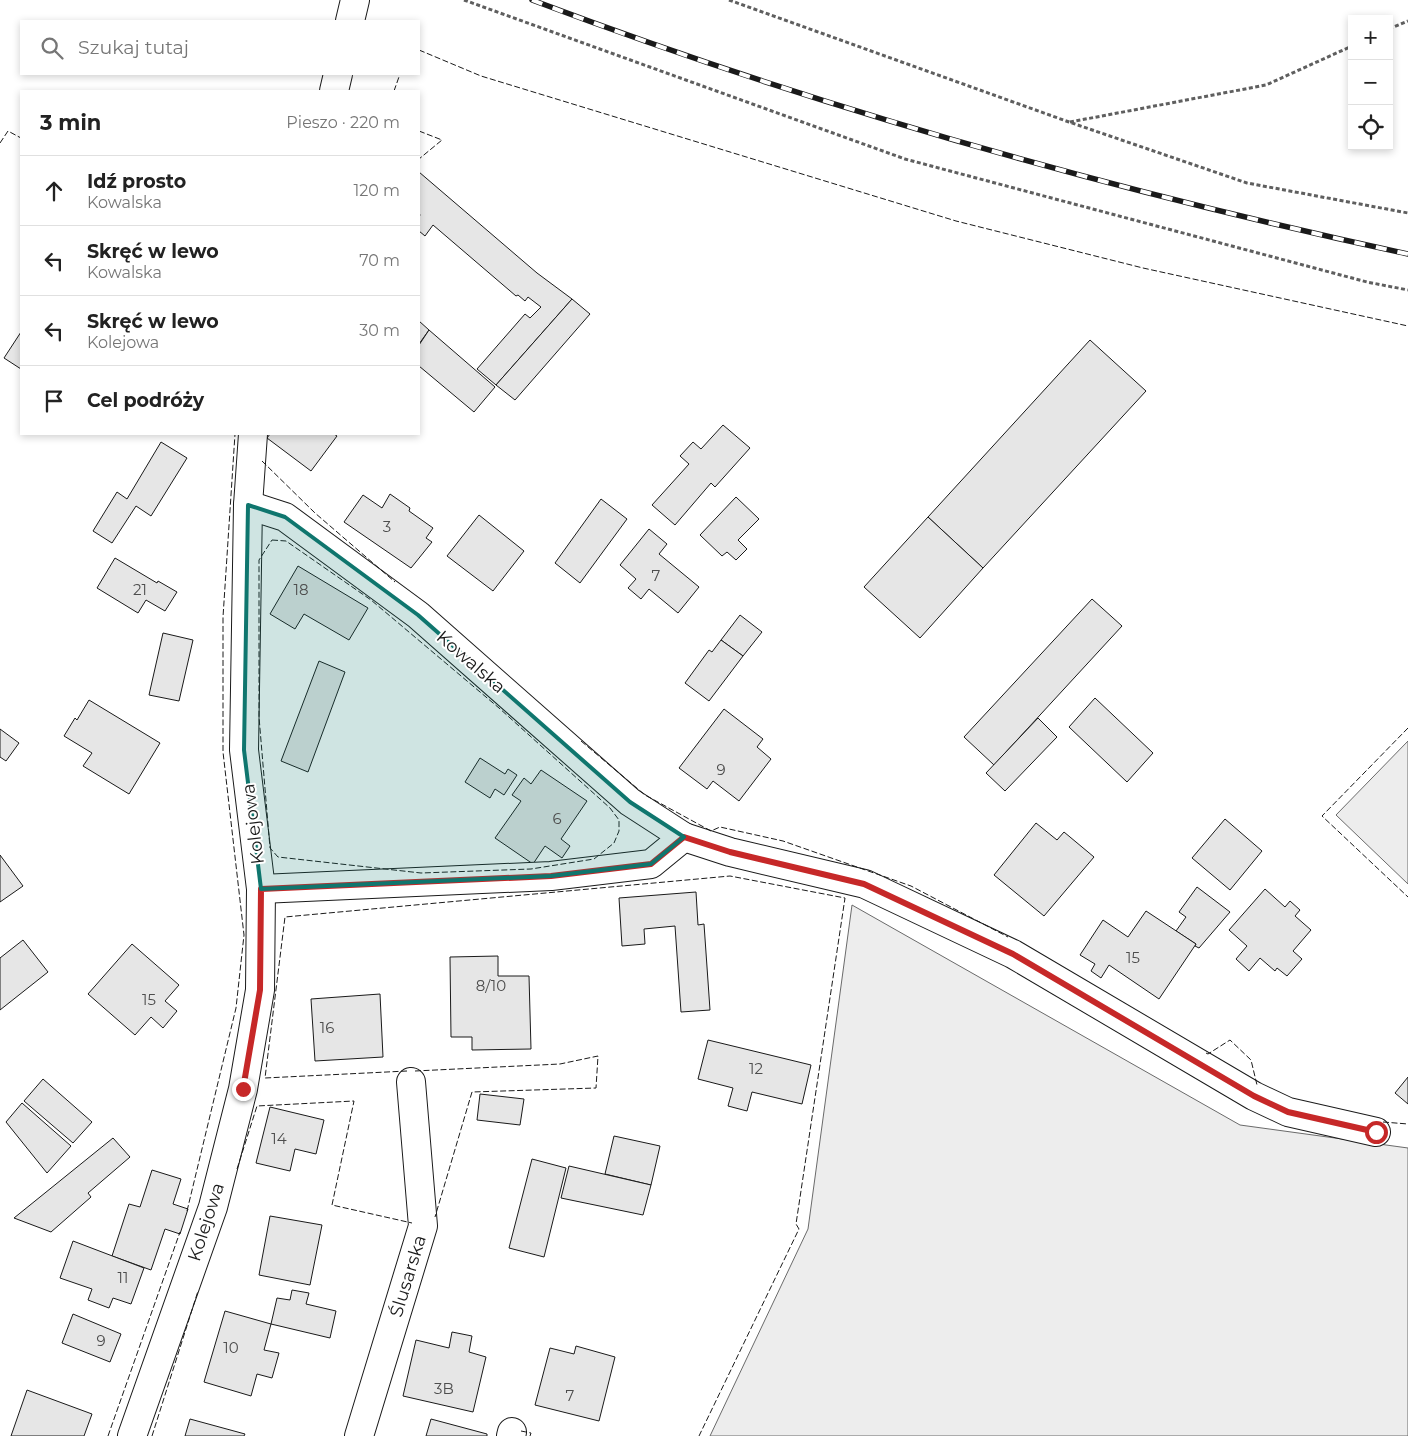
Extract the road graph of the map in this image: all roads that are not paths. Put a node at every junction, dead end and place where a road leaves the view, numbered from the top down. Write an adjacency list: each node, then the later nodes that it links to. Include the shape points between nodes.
1 (355, 0): 2 (street)
2 (350, 20)
3 (338, 75): 4 (street)
4 (334, 90)
5 (253, 435): 6 (street, Kolejowa)
6 (248, 505): 7 (street, Kowalska, via 285,517 418,615 630,802); 8 (street, Kolejowa, via 244,750)
7 (684, 837): 8 (street, via 651,864 551,876); 10 (street, Kowalska, via 730,852 864,884 1013,954 1254,1096 1288,1112)
8 (261, 889): 11 (street, Kolejowa, via 260,990 243,1089 213,1207)
9 (411, 1082): 12 (street, Ślusarska, via 423,1226)
10 (1376, 1132)
11 (132, 1436)
12 (359, 1436)

